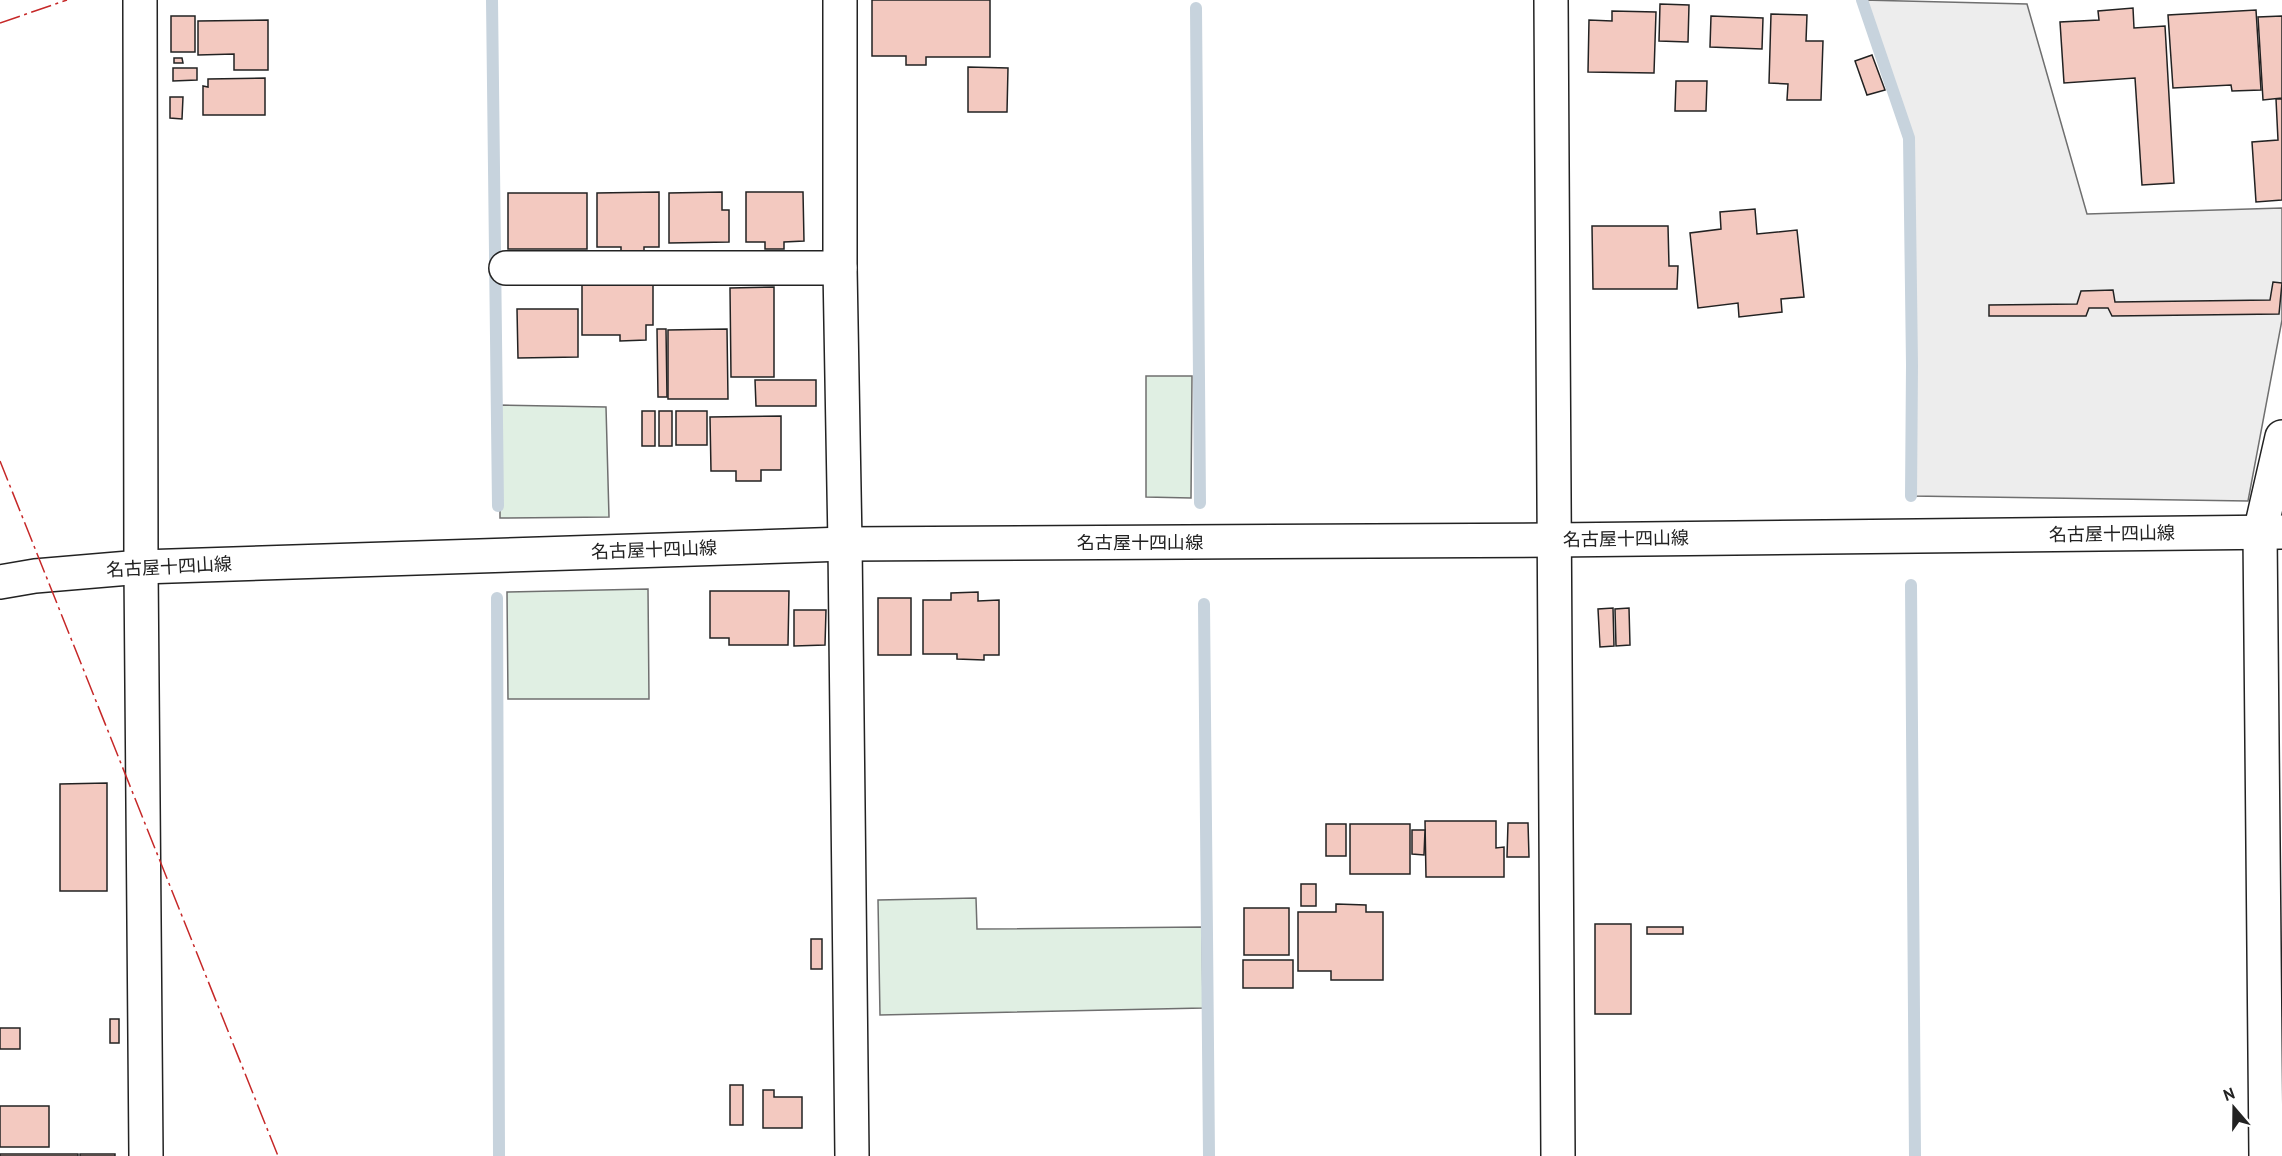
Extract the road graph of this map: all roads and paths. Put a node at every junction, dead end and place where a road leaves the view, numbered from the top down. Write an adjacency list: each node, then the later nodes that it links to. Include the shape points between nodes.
1 (140, 0): 10 (street)
2 (840, 0): 5 (street)
3 (1551, 0): 8 (street)
4 (506, 268): 5 (street)
5 (840, 268): 9 (street)
6 (2282, 437): 7 (street)
7 (2271, 532): 8 (street, 名古屋十四山線); 17 (street)
8 (1553, 540): 9 (street, 名古屋十四山線); 16 (street)
9 (845, 544): 10 (street, 名古屋十四山線); 15 (street)
10 (141, 567): 12 (street, 名古屋十四山線); 14 (street)
11 (0, 570): 12 (street)
12 (35, 576): 13 (street, 名古屋十四山線)
13 (0, 582)
14 (146, 1156)
15 (852, 1156)
16 (1558, 1156)
17 (2266, 1156)

